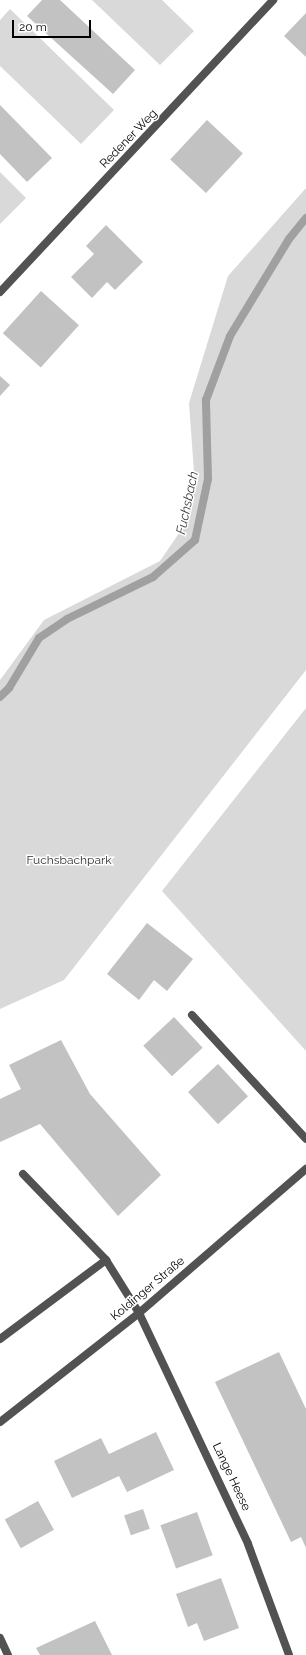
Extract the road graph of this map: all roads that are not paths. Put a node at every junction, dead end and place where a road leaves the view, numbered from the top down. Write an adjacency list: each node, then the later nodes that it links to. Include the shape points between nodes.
1 (273, 0): 2 (street, Redener Weg)
2 (0, 292)
3 (192, 1015): 4 (street)
4 (306, 1139)
5 (306, 1169): 8 (street, Koldinger Straße)
6 (23, 1174): 7 (street, Lange Heese)
7 (106, 1260): 8 (street, Lange Heese); 9 (street)
8 (139, 1313): 10 (street, Koldinger Straße); 13 (street, Lange Heese, via 248,1544)
9 (0, 1339)
10 (0, 1422)
11 (0, 1638): 12 (street)
12 (8, 1655)
13 (289, 1655)

